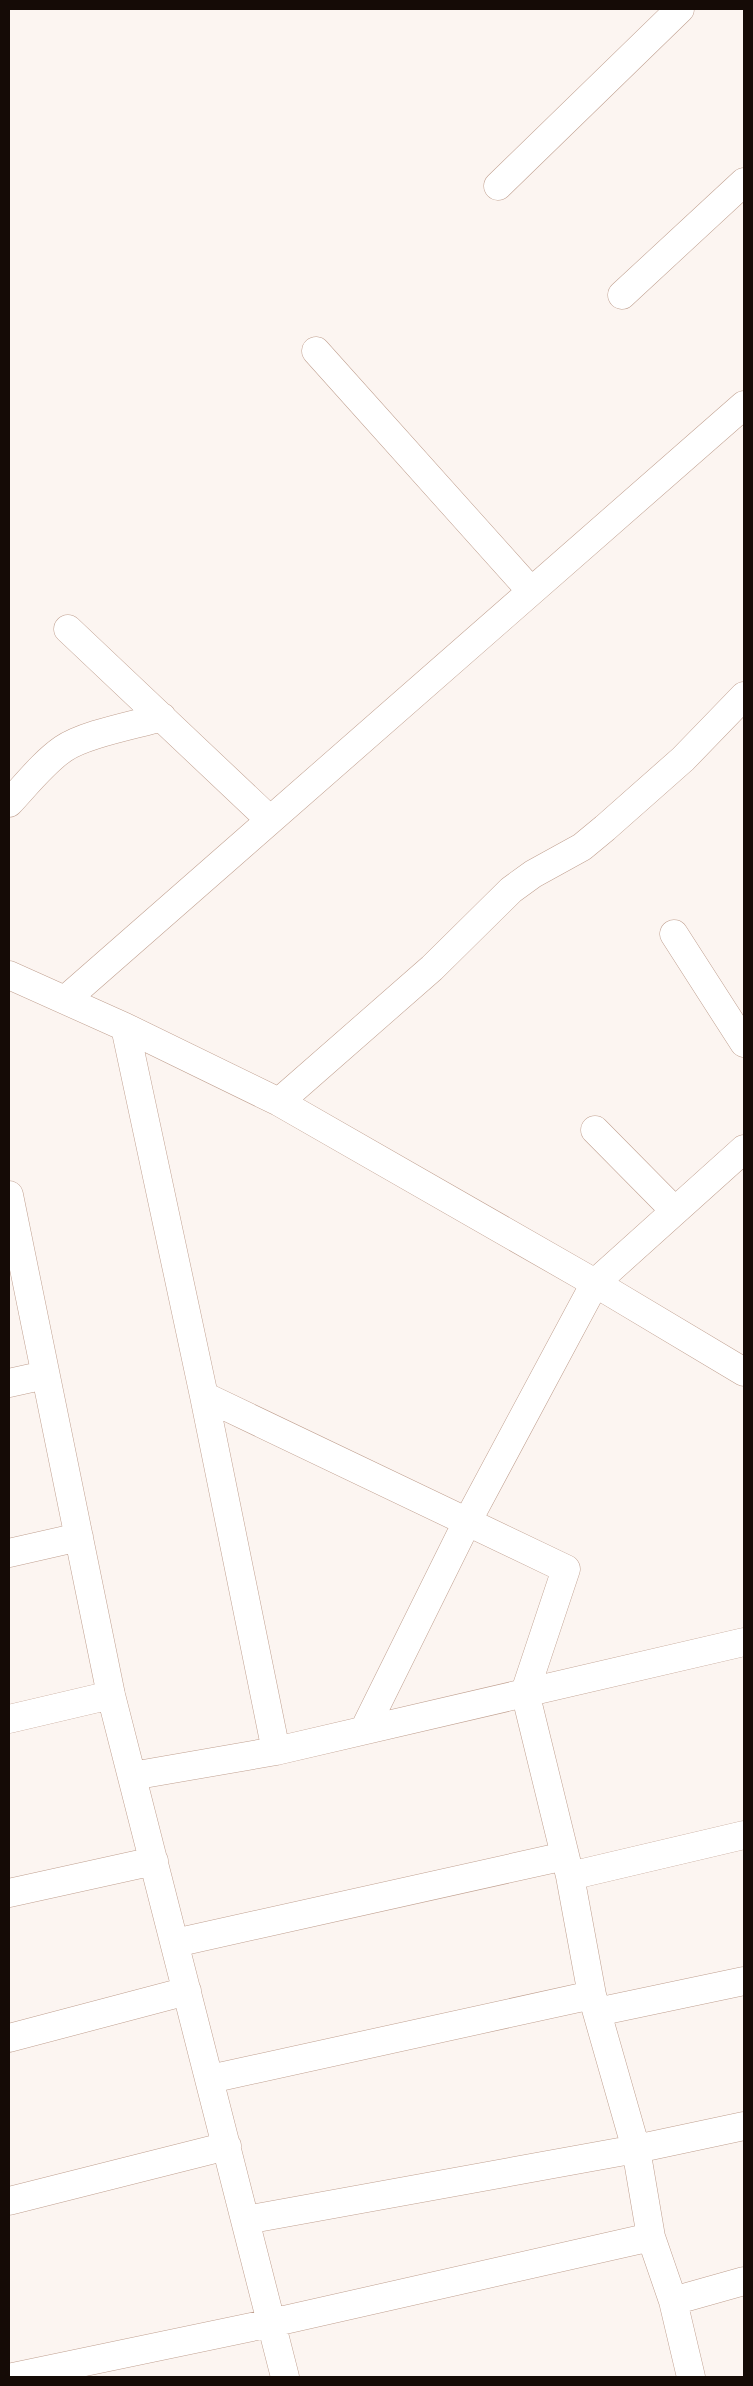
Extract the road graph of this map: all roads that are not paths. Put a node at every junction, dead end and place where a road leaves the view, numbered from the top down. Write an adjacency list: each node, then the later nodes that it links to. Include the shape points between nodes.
1 (680, 9): 3 (street)
2 (744, 182): 4 (street)
3 (498, 186)
4 (622, 295)
5 (316, 351): 7 (street)
6 (744, 405): 7 (street)
7 (532, 591): 12 (street)
8 (68, 629): 10 (street)
9 (744, 696): 18 (street, via 683,758 605,828 582,847 511,890 432,968)
10 (162, 717): 11 (street, via 65,747); 12 (street)
11 (9, 803)
12 (270, 820): 15 (street)
13 (674, 934): 17 (street)
14 (9, 975): 15 (street)
15 (65, 1000): 16 (street)
16 (125, 1027): 18 (street); 28 (street)
17 (744, 1043)
18 (279, 1102): 24 (street)
19 (595, 1130): 22 (street)
20 (744, 1149): 22 (street)
21 (9, 1195): 23 (street)
22 (675, 1211): 24 (street)
23 (12, 1229): 26 (street)
24 (595, 1283): 25 (street); 29 (street)
25 (744, 1372)
26 (45, 1375): 27 (street); 30 (street)
27 (9, 1383)
28 (204, 1396): 29 (street); 37 (street)
29 (467, 1522): 33 (street, via 566,1569); 36 (street)
30 (79, 1537): 31 (street); 34 (street)
31 (9, 1553)
32 (744, 1642): 33 (street)
33 (524, 1692): 36 (street); 41 (street)
34 (111, 1695): 35 (street); 38 (street)
35 (9, 1719)
36 (364, 1730): 37 (street)
37 (276, 1751): 38 (street)
38 (132, 1776): 40 (street)
39 (744, 1836): 41 (street)
40 (154, 1861): 42 (street); 43 (street)
41 (567, 1866): 43 (street); 46 (street)
42 (9, 1893)
43 (175, 1943): 45 (street)
44 (744, 1982): 46 (street)
45 (187, 1991): 47 (street); 48 (street)
46 (594, 2003): 48 (street); 51 (street)
47 (9, 2038)
48 (210, 2079): 50 (street)
49 (744, 2126): 51 (street)
50 (227, 2146): 52 (street); 53 (street)
51 (636, 2149): 53 (street); 54 (street)
52 (9, 2201)
53 (246, 2220): 57 (street)
54 (652, 2237): 56 (street); 57 (street)
55 (744, 2281): 56 (street)
56 (673, 2301): 60 (street)
57 (271, 2323): 58 (street); 59 (street)
58 (13, 2377)
59 (286, 2377)
60 (691, 2377)

